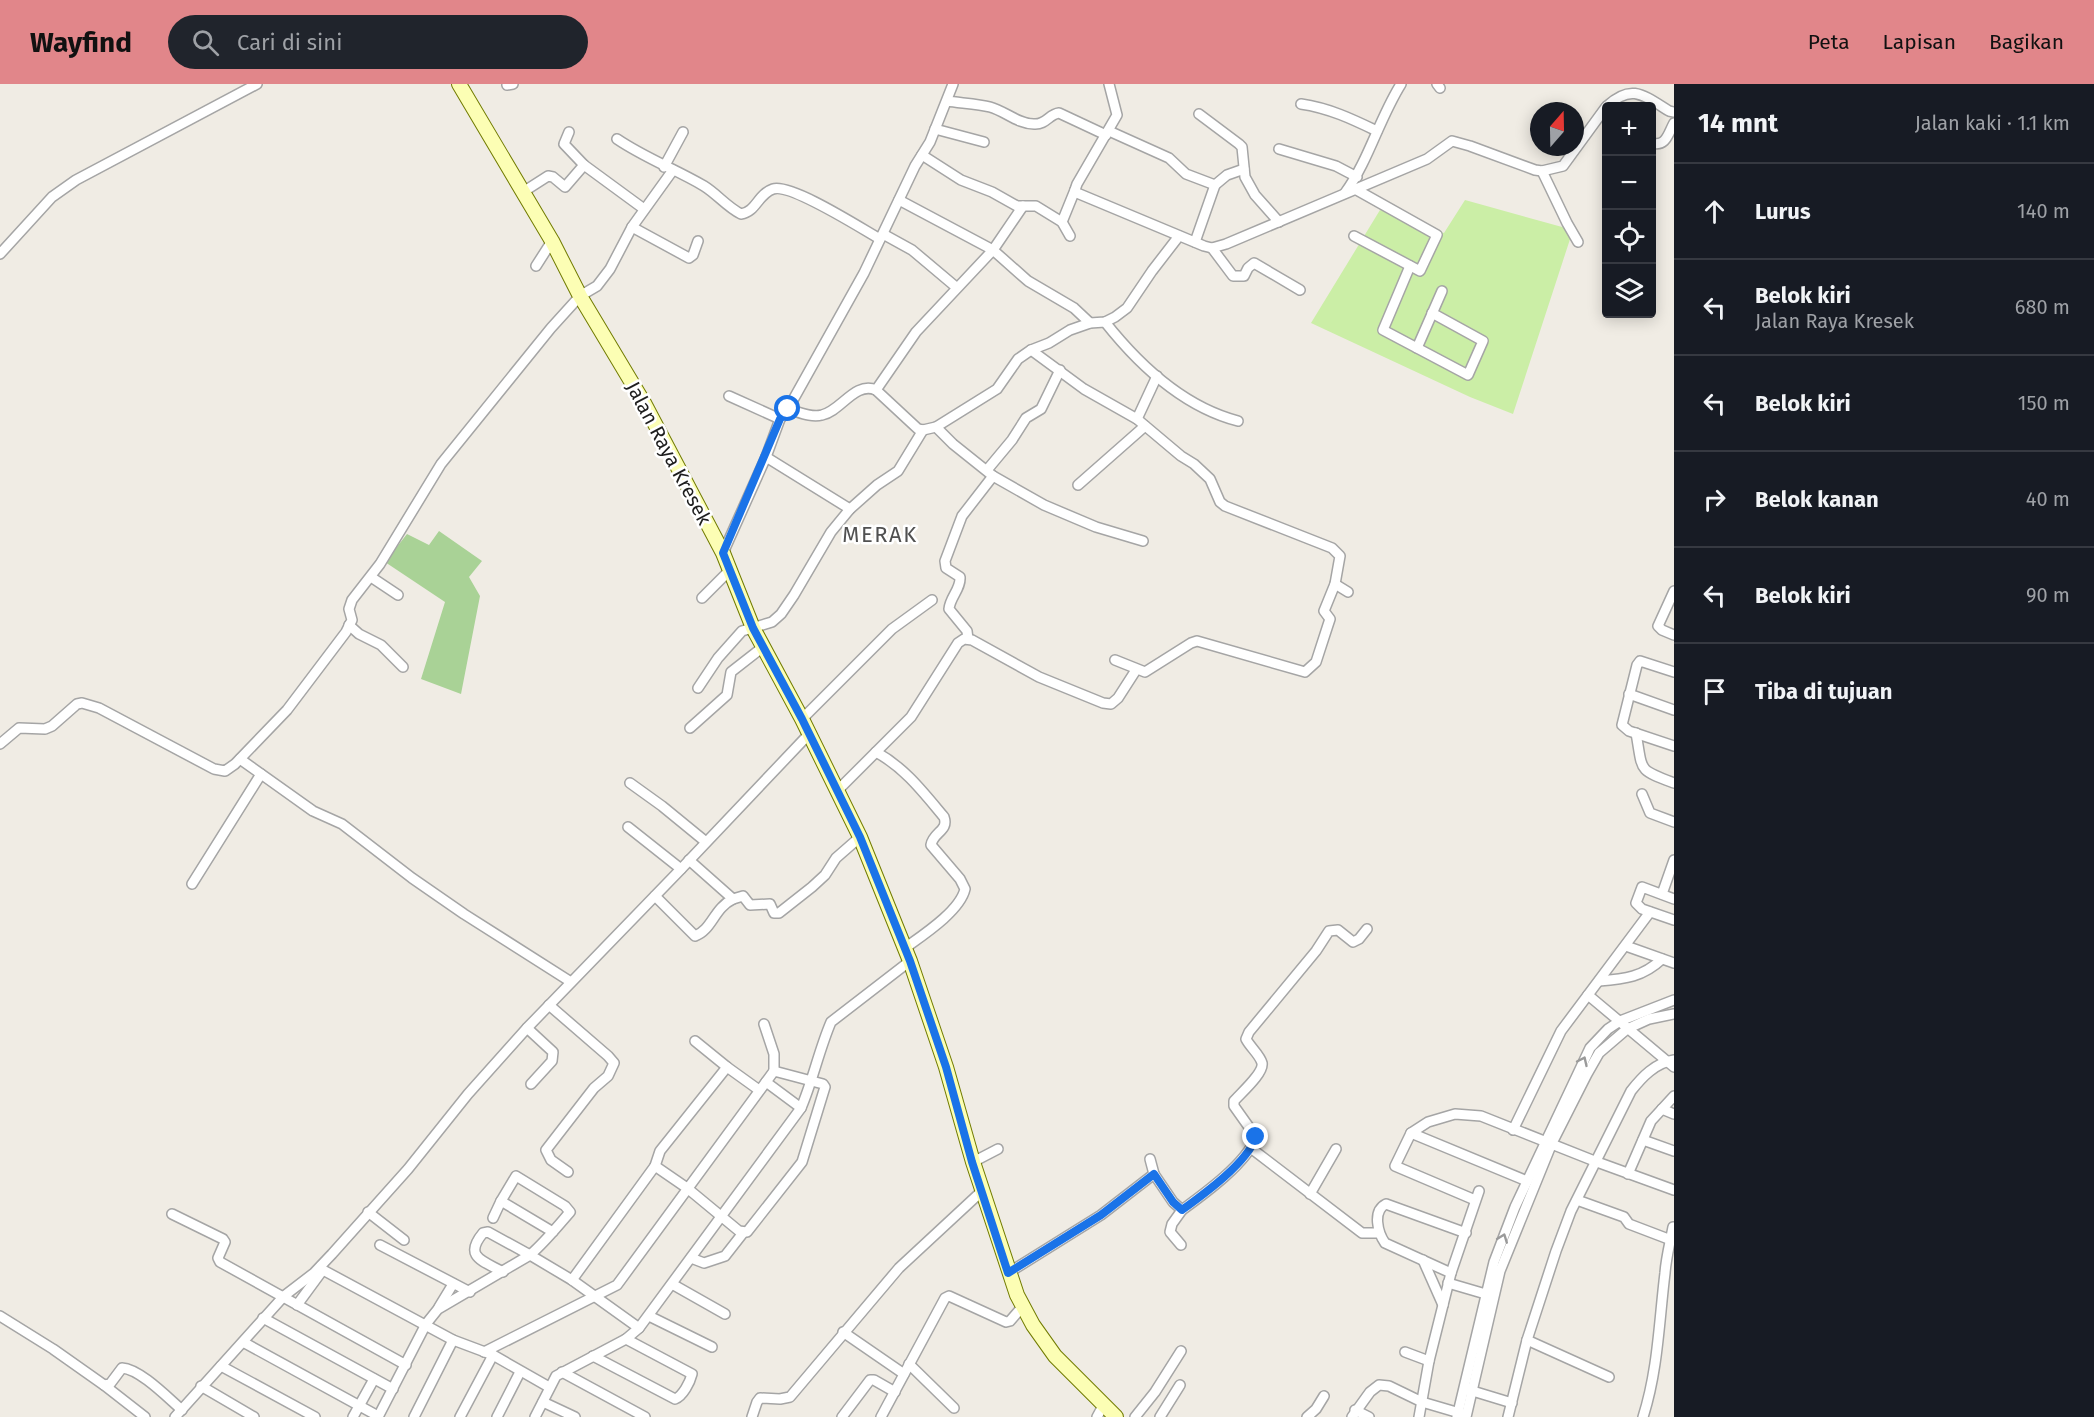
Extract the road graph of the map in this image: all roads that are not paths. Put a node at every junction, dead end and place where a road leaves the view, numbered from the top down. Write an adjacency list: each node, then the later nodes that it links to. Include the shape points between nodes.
1 (257, 84): 51 (street, via 76,180 52,197)
2 (459, 84): 33 (main road, Jalan Raya Kresek)
3 (953, 84): 6 (street)
4 (1109, 84): 19 (street, via 1117,115)
5 (1401, 84): 16 (street)
6 (947, 101): 15 (street); 19 (street, via 987,106 1033,124 1042,124 1059,113)
7 (1611, 102): 8 (street, via 1617,93 1633,88)
8 (1649, 102)
9 (1301, 104): 16 (street, via 1345,115)
10 (1656, 106): 11 (street)
11 (1674, 112)
12 (1199, 114): 27 (street, via 1242,147)
13 (1602, 115): 28 (street, via 1563,166)
14 (1674, 123): 22 (street, via 1664,143)
15 (935, 129): 21 (street); 24 (street)
16 (1377, 131): 29 (street)
17 (569, 132): 25 (street, via 564,144)
18 (683, 132): 26 (street)
19 (1108, 133): 30 (street, via 1169,158 1186,174); 32 (street)
20 (617, 139): 26 (street)
21 (984, 142)
22 (1656, 144)
23 (1280, 149): 29 (street, via 1336,166)
24 (922, 155): 35 (street); 36 (street, via 961,180)
25 (584, 165): 33 (street, via 565,187 548,176); 37 (street)
26 (668, 168): 37 (street); 42 (street, via 716,194 741,214 752,210 764,194 782,189)
27 (1244, 169): 30 (street); 39 (street, via 1255,195)
28 (1542, 171): 31 (street, via 1452,141 1427,159); 48 (street)
29 (1357, 177): 34 (street)
30 (1215, 185): 47 (street)
31 (1355, 189): 34 (street); 53 (street, via 1437,235 1420,271)
32 (1075, 190): 38 (street); 41 (street)
33 (523, 192): 45 (main road, Jalan Raya Kresek)
34 (1345, 193): 39 (street)
35 (899, 200): 42 (street); 50 (street)
36 (1023, 206): 38 (street, via 1036,206); 50 (street)
37 (644, 209): 40 (street)
38 (1062, 222): 43 (street)
39 (1279, 222): 49 (street)
40 (632, 227): 46 (street, via 689,258); 57 (street, via 610,269 597,286)
41 (1179, 236): 47 (street); 59 (street, via 1126,308)
42 (881, 237): 54 (street, via 912,250); 67 (street)
43 (1070, 237)
44 (1354, 237): 53 (street)
45 (552, 241): 52 (street); 57 (main road, Jalan Raya Kresek)
46 (698, 242)
47 (1195, 242): 49 (street)
48 (1578, 242)
49 (1212, 248): 55 (street, via 1233,276 1244,276 1254,263)
50 (993, 250): 54 (street); 60 (street, via 1028,281 1074,308)
51 (0, 254)
52 (536, 266)
53 (1410, 266): 61 (street, via 1383,330)
54 (956, 287): 65 (street, via 916,332)
55 (1300, 290)
56 (1442, 291): 58 (street)
57 (580, 296): 78 (main road, Jalan Raya Kresek, via 644,403); 80 (street, via 441,464)
58 (1432, 313): 61 (street); 61 (street, via 1484,341 1468,375)
59 (1105, 322): 60 (street); 64 (street)
60 (1090, 323): 62 (street)
61 (1417, 348)
62 (1031, 350): 63 (street); 71 (street, via 1018,359 997,389)
63 (1060, 370): 70 (street); 74 (street, via 1041,409 1026,418)
64 (1156, 376): 69 (street, via 1204,410); 70 (street)
65 (876, 390): 67 (street, via 859,390 822,415); 72 (street)
66 (729, 396): 68 (street)
67 (788, 409): 68 (street)
68 (780, 419): 73 (street)
69 (1238, 421)
70 (1141, 423): 75 (street); 81 (street, via 1210,479 1225,506 1337,552 1340,561)
71 (936, 427): 72 (street); 74 (street)
72 (923, 430): 76 (street, via 898,471)
73 (766, 457): 76 (street); 78 (street)
74 (990, 473): 77 (street, via 1044,506); 90 (street, via 962,516 945,561 946,568 960,578 949,609 967,631)
75 (1078, 485)
76 (850, 509): 88 (street, via 831,532 781,614 772,622)
77 (1143, 542)
78 (723, 553): 79 (main road, Jalan Raya Kresek)
79 (730, 570): 85 (street); 88 (main road, Jalan Raya Kresek)
80 (372, 577): 83 (street); 87 (street, via 352,600)
81 (1335, 584): 82 (street); 94 (street, via 1324,611 1330,619 1316,662 1305,672 1197,641 1150,671)
82 (1348, 591)
83 (398, 595)
84 (1673, 595): 89 (street, via 1658,626)
85 (702, 598)
86 (932, 600): 99 (street, via 892,629)
87 (349, 625): 93 (street, via 381,645); 106 (street, via 287,710)
88 (753, 628): 91 (main road, Jalan Raya Kresek); 96 (street, via 742,631 730,643)
89 (1674, 635)
90 (968, 639): 94 (street, via 1039,677 1103,703 1111,704 1118,698); 105 (street, via 958,643 911,717)
91 (763, 647): 99 (main road, Jalan Raya Kresek); 100 (street, via 734,668 727,695)
92 (1115, 660): 94 (street)
93 (403, 666)
94 (1136, 670)
95 (1674, 672): 97 (street, via 1640,661)
96 (698, 688)
97 (1629, 694): 98 (street); 101 (street, via 1622,726)
98 (1674, 710)
99 (802, 719): 102 (main road, Jalan Raya Kresek)
100 (690, 728)
101 (1636, 733): 104 (street); 109 (street, via 1642,768)
102 (809, 734): 110 (main road, Jalan Raya Kresek); 115 (street)
103 (0, 744): 106 (street, via 19,728 45,729 82,703 99,708 214,769 225,771)
104 (1674, 746)
105 (876, 753): 110 (street); 128 (street, via 909,775 944,817 944,828 931,845 966,889 947,915)
106 (240, 759): 107 (street)
107 (261, 774): 119 (street); 132 (street, via 313,811 342,824 455,908)
108 (630, 783): 115 (street)
109 (1674, 783)
110 (838, 790): 114 (main road, Jalan Raya Kresek)
111 (1642, 794): 112 (street, via 1650,813)
112 (1674, 822)
113 (628, 826): 118 (street)
114 (860, 837): 122 (street, via 836,858 813,887 779,913 771,910 770,904 750,905 743,896); 128 (main road, Jalan Raya Kresek)
115 (706, 842): 116 (street)
116 (689, 860): 118 (street); 122 (street)
117 (1674, 860): 120 (street)
118 (681, 869): 121 (street)
119 (192, 884)
120 (1662, 894): 123 (street); 124 (street, via 1641,888 1636,903)
121 (655, 896): 122 (street, via 694,936); 132 (street)
122 (733, 899)
123 (1674, 899)
124 (1650, 912): 125 (street); 127 (street)
125 (1674, 920)
126 (1367, 929): 158 (street, via 1353,942 1338,930 1329,931 1249,1032 1246,1040 1263,1066 1234,1106 1255,1134)
127 (1626, 946): 129 (street); 131 (street)
128 (908, 954): 145 (street, via 831,1022); 162 (main road, Jalan Raya Kresek, via 946,1067)
129 (1662, 959): 130 (street); 131 (street, via 1650,970)
130 (1674, 963)
131 (1599, 981): 133 (street)
132 (571, 982): 135 (street)
133 (1588, 995): 137 (street); 153 (street, via 1561,1031)
134 (1674, 1000): 137 (street)
135 (549, 1005): 139 (street); 165 (street, via 614,1063 608,1076 594,1088 546,1150 551,1160)
136 (1674, 1014): 140 (street)
137 (1620, 1021): 140 (street); 156 (street, one-way to 137, via 1590,1048)
138 (764, 1024): 144 (street, via 774,1054)
139 (527, 1028): 147 (street, via 554,1056); 178 (street)
140 (1627, 1029): 142 (street); 156 (street, via 1599,1053)
141 (695, 1041): 143 (street)
142 (1672, 1063): 163 (street, via 1643,1076 1631,1091)
143 (727, 1067): 148 (street); 164 (street, via 660,1151)
144 (774, 1071): 145 (street); 146 (street)
145 (812, 1081): 150 (street); 184 (street, via 825,1087 802,1162)
146 (766, 1082): 148 (street); 150 (street)
147 (531, 1084)
148 (759, 1090): 169 (street)
149 (1674, 1096): 151 (street)
150 (801, 1108): 180 (street)
151 (1662, 1109): 152 (street); 155 (street)
152 (1674, 1114)
153 (1513, 1130): 154 (street, via 1480,1116 1455,1114); 156 (street)
154 (1411, 1132): 168 (street); 174 (street, via 1395,1166)
155 (1643, 1140): 160 (street); 167 (street)
156 (1549, 1142): 163 (street); 168 (street); 194 (street)
157 (998, 1149): 162 (street)
158 (1252, 1149): 173 (street); 177 (street)
159 (1336, 1149): 173 (street)
160 (1674, 1151)
161 (1150, 1159): 166 (street)
162 (972, 1162): 171 (main road, Jalan Raya Kresek)
163 (1597, 1162): 167 (street); 175 (street)
164 (655, 1166): 169 (street); 199 (street)
165 (568, 1172)
166 (1154, 1174): 177 (street); 197 (street, via 1101,1215)
167 (1628, 1174): 170 (street)
168 (1527, 1181): 194 (street, one-way to 168)
169 (687, 1188): 180 (street); 202 (street)
170 (1674, 1190)
171 (982, 1191): 197 (main road, Jalan Raya Kresek); 218 (street, via 899,1268)
172 (1479, 1191): 174 (street)
173 (1310, 1194): 185 (street, via 1362,1233)
174 (1475, 1200): 186 (street)
175 (1577, 1200): 188 (street); 221 (street)
176 (501, 1201): 181 (street); 183 (street); 183 (street, via 516,1176 569,1208 570,1212)
177 (1182, 1210): 190 (street, via 1170,1232)
178 (368, 1212): 187 (street); 195 (street)
179 (172, 1214): 205 (street, via 224,1239 220,1262)
180 (722, 1216): 184 (street); 192 (street)
181 (493, 1218)
182 (1674, 1227): 188 (street)
183 (553, 1232): 191 (street)
184 (743, 1233): 192 (street, via 725,1256 708,1263)
185 (1379, 1233): 186 (street, via 1379,1211 1386,1204); 193 (street, via 1385,1243)
186 (1466, 1233): 198 (street)
187 (404, 1240)
188 (1671, 1240): 276 (street, via 1660,1329)
189 (380, 1245): 200 (street)
190 (1180, 1245)
191 (530, 1255): 196 (street); 196 (street, via 488,1232 483,1233 474,1253 476,1258); 199 (street)
192 (691, 1258): 201 (street)
193 (1423, 1260): 198 (street); 209 (street)
194 (1499, 1261): 204 (street)
195 (322, 1268): 205 (street); 207 (street); 216 (street)
196 (502, 1272): 203 (street)
197 (1008, 1273): 210 (main road, Jalan Raya Kresek)
198 (1450, 1278): 204 (street); 209 (street)
199 (572, 1281): 206 (street)
200 (453, 1284): 203 (street); 211 (street)
201 (672, 1284): 212 (street); 214 (street)
202 (617, 1285): 206 (street); 208 (street)
203 (470, 1292): 211 (street)
204 (1490, 1295): 242 (street)
205 (284, 1296): 207 (street); 215 (street)
206 (592, 1296): 208 (street); 225 (street)
207 (297, 1305): 230 (street)
208 (605, 1305): 217 (street)
209 (1443, 1305): 228 (street)
210 (1023, 1306): 229 (street, via 1006,1322 948,1296); 248 (main road, Jalan Raya Kresek, via 1055,1356)
211 (438, 1309): 216 (street)
212 (725, 1314)
213 (0, 1316): 237 (street)
214 (648, 1316): 217 (street); 223 (street)
215 (263, 1318): 222 (street); 236 (street)
216 (426, 1324): 220 (street); 230 (street)
217 (639, 1329): 219 (street)
218 (843, 1332): 234 (street); 265 (street, via 790,1396 760,1398)
219 (626, 1339): 227 (street); 227 (street, via 692,1374 679,1397 675,1399)
220 (453, 1340): 225 (street); 259 (street)
221 (1527, 1340): 235 (street); 247 (street)
222 (243, 1342): 231 (street); 249 (street)
223 (712, 1347)
224 (1181, 1351): 270 (street)
225 (488, 1353): 232 (street); 260 (street)
226 (1405, 1353): 228 (street)
227 (593, 1356): 233 (street)
228 (1429, 1361): 246 (street)
229 (909, 1364): 234 (street); 250 (street)
230 (406, 1365): 241 (street)
231 (221, 1366): 239 (street); 256 (street)
232 (520, 1372): 240 (street); 261 (street)
233 (562, 1372): 240 (street); 264 (street)
234 (904, 1374): 243 (street)
235 (1609, 1377)
236 (374, 1379): 241 (street); 249 (street)
237 (104, 1385): 251 (street, via 126,1368 138,1374); 254 (street)
238 (1180, 1385): 271 (street)
239 (201, 1386): 251 (street); 255 (street)
240 (549, 1387): 245 (street)
241 (393, 1389): 258 (street)
242 (1468, 1390): 247 (street); 253 (street)
243 (895, 1392): 266 (street, via 870,1380); 267 (street)
244 (1324, 1396): 272 (street)
245 (543, 1402): 262 (street); 263 (street)
246 (1422, 1402): 252 (street, via 1379,1385); 253 (street); 274 (street)
247 (1512, 1402): 275 (street)
248 (1104, 1404): 268 (street); 269 (main road, Jalan Raya Kresek)
249 (359, 1406): 257 (street); 258 (street)
250 (954, 1408)
251 (181, 1414)
252 (1353, 1414): 273 (street)
253 (1462, 1415)
254 (145, 1417)
255 (254, 1417)
256 (315, 1417)
257 (353, 1417)
258 (378, 1417)
259 (414, 1417)
260 (460, 1417)
261 (497, 1417)
262 (535, 1417)
263 (575, 1417)
264 (645, 1417)
265 (752, 1417)
266 (842, 1417)
267 (881, 1417)
268 (1097, 1417)
269 (1116, 1417)
270 (1135, 1417)
271 (1160, 1417)
272 (1307, 1417)
273 (1369, 1417)
274 (1419, 1417)
275 (1508, 1417)
276 (1643, 1417)

